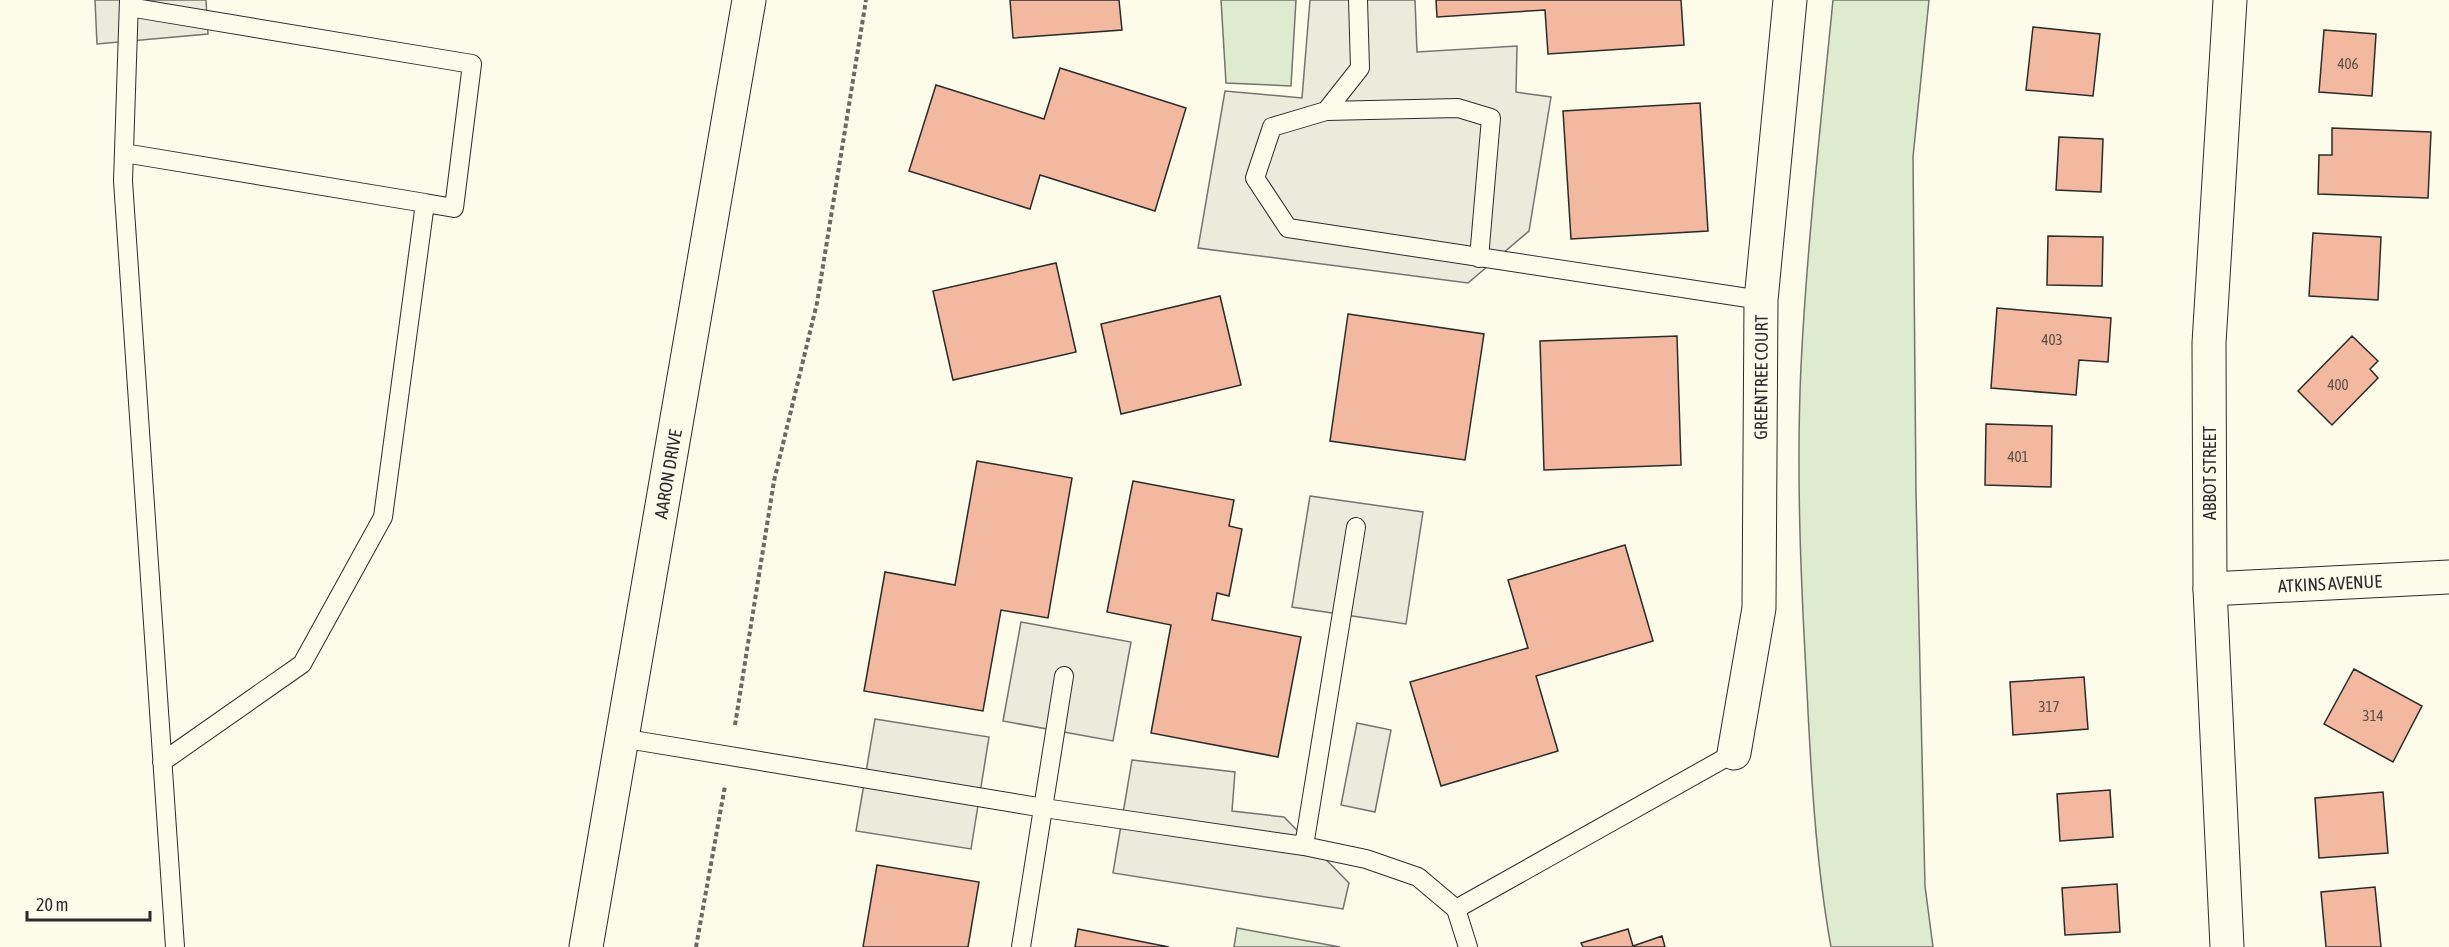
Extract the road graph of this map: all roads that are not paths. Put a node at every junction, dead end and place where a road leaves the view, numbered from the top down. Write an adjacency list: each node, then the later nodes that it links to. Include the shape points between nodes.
1 (749, 0): 15 (street, AARON DRIVE)
2 (1358, 0): 6 (lane, via 1360,68)
3 (1790, 0): 10 (street, GREENTREE COURT)
4 (2230, 0): 13 (street, ABBOT STREET, via 2209,343)
5 (129, 4): 7 (lane); 8 (lane, via 472,64 454,208)
6 (1326, 111): 9 (lane, via 1458,108 1491,118); 9 (lane, via 1272,127 1255,178 1288,228)
7 (124, 153): 8 (lane); 17 (lane)
8 (425, 203): 17 (lane, via 383,517 302,664)
9 (1479, 258): 10 (lane)
10 (1761, 300): 16 (street, GREENTREE COURT, via 1759,608)
11 (1356, 527): 19 (lane)
12 (2449, 577): 13 (street, ATKINS AVENUE)
13 (2210, 588): 25 (street, ABBOT STREET)
14 (1065, 676): 18 (lane)
15 (621, 738): 18 (lane); 22 (street, AARON DRIVE)
16 (1734, 753): 20 (lane)
17 (162, 762): 21 (lane)
18 (1044, 808): 19 (lane); 23 (lane)
19 (1304, 846): 20 (lane, via 1366,859 1418,877)
20 (1456, 909): 24 (lane)
21 (175, 947)
22 (586, 947)
23 (1021, 947)
24 (1468, 947)
25 (2228, 947)

